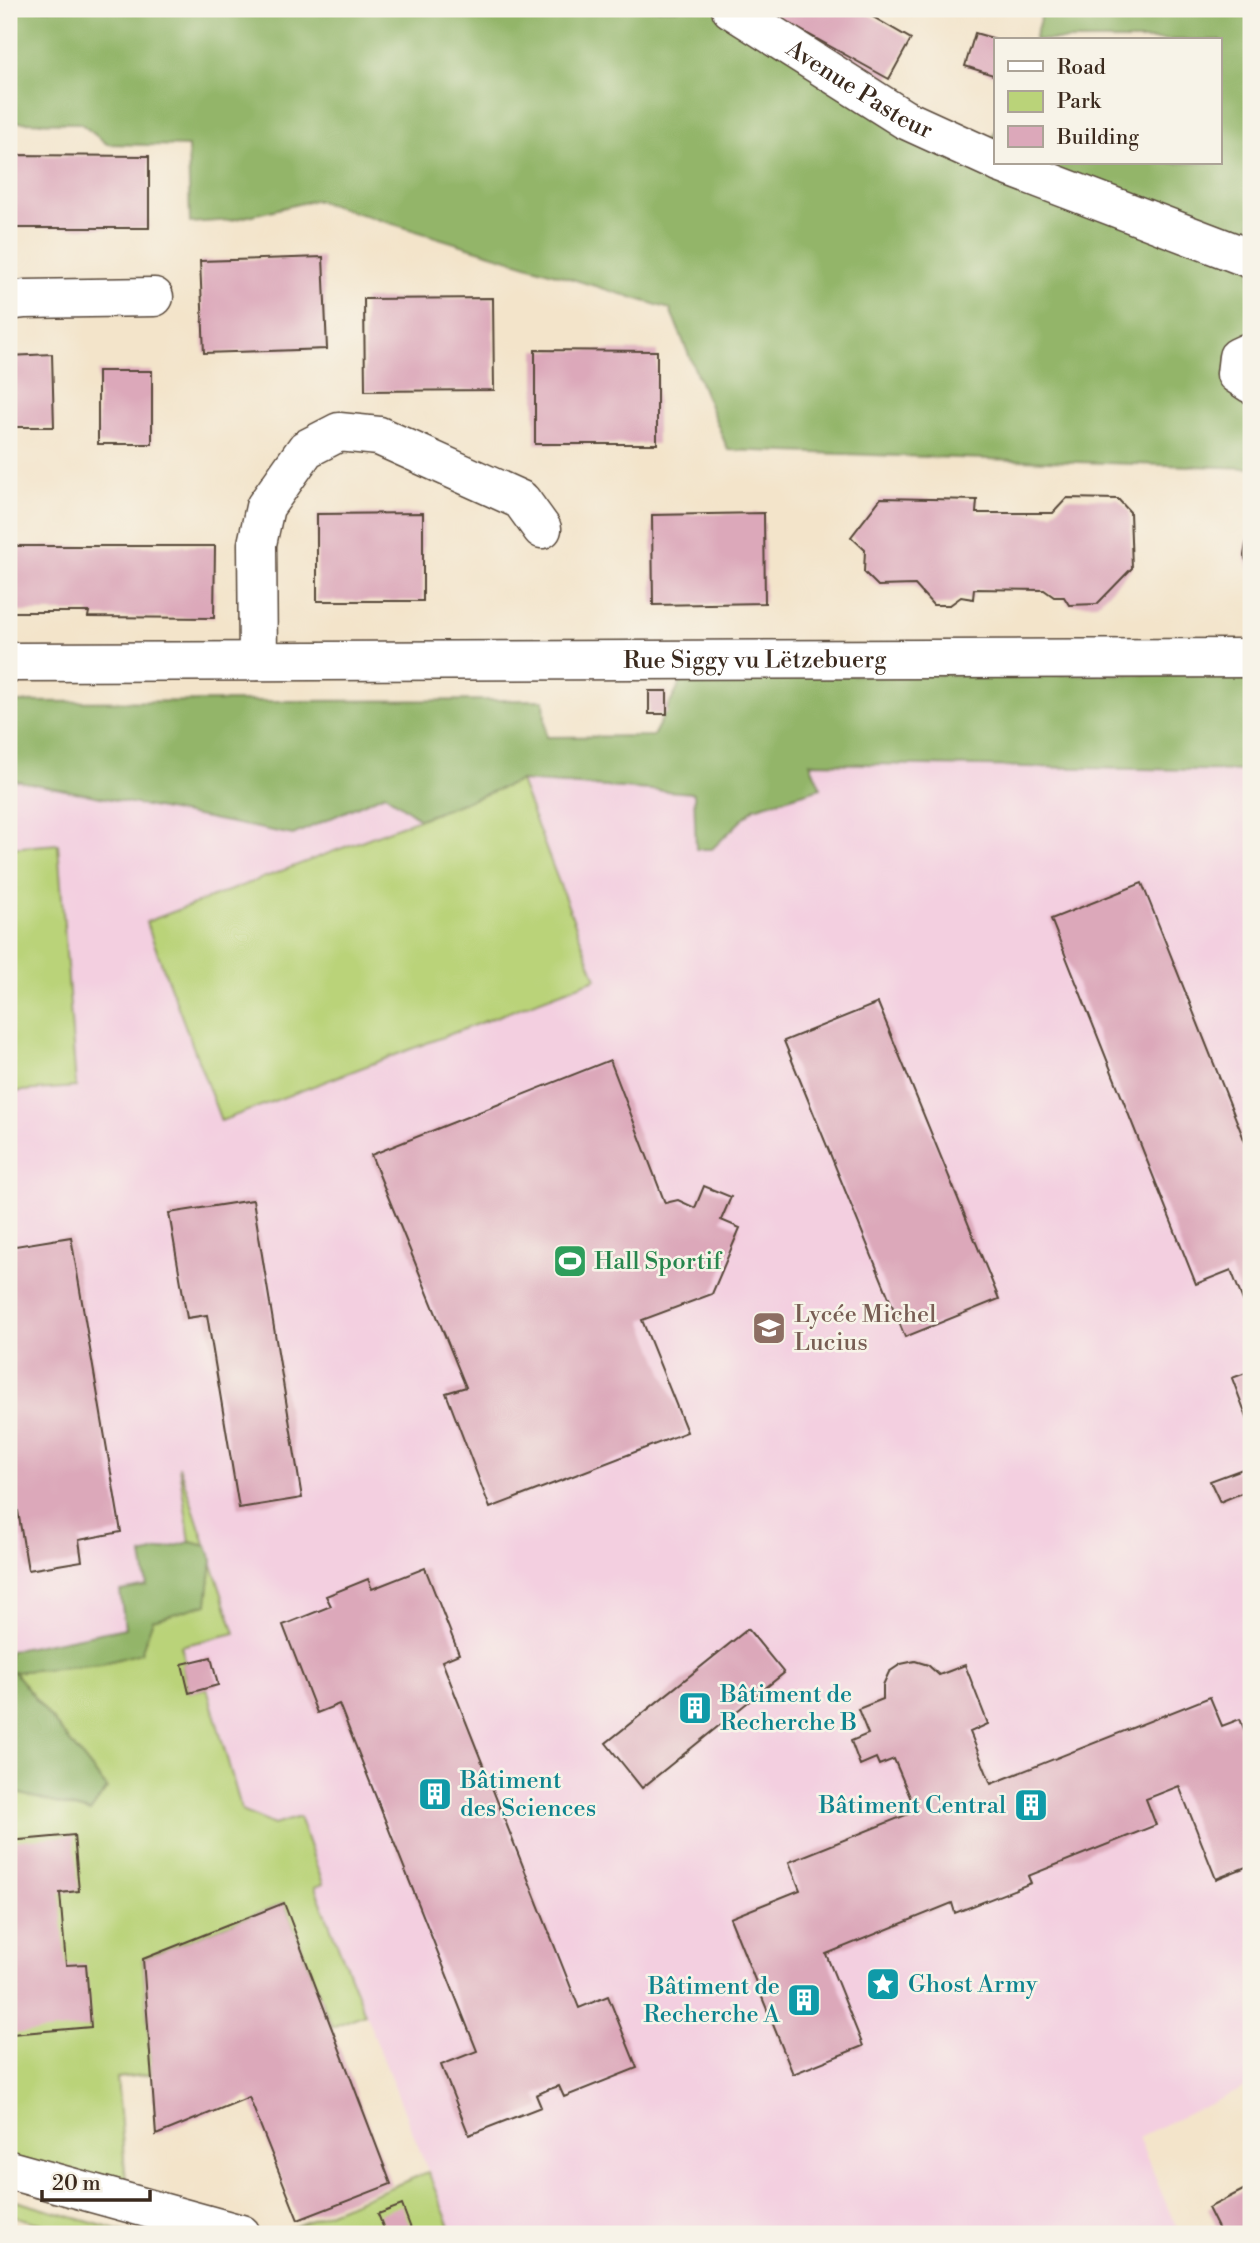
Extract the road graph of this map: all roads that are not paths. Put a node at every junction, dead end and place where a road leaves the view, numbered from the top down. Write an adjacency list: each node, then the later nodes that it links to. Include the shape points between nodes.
1 (731, 9): 2 (street, Avenue Pasteur, via 904,119)
2 (994, 160)
3 (1003, 164): 4 (street, Avenue Pasteur)
4 (1251, 259)
5 (154, 297): 6 (street)
6 (9, 302)
7 (1251, 351): 8 (street, via 1238,357 1236,374)
8 (1251, 384)
9 (542, 529): 11 (street, via 520,499 379,436 339,432 306,449 265,507 257,544)
10 (1251, 659): 11 (street, Rue Siggy vu Lëtzebuerg)
11 (258, 661): 12 (street, Rue Siggy vu Lëtzebuerg)
12 (9, 662)
13 (9, 2170): 14 (street)
14 (241, 2234)

